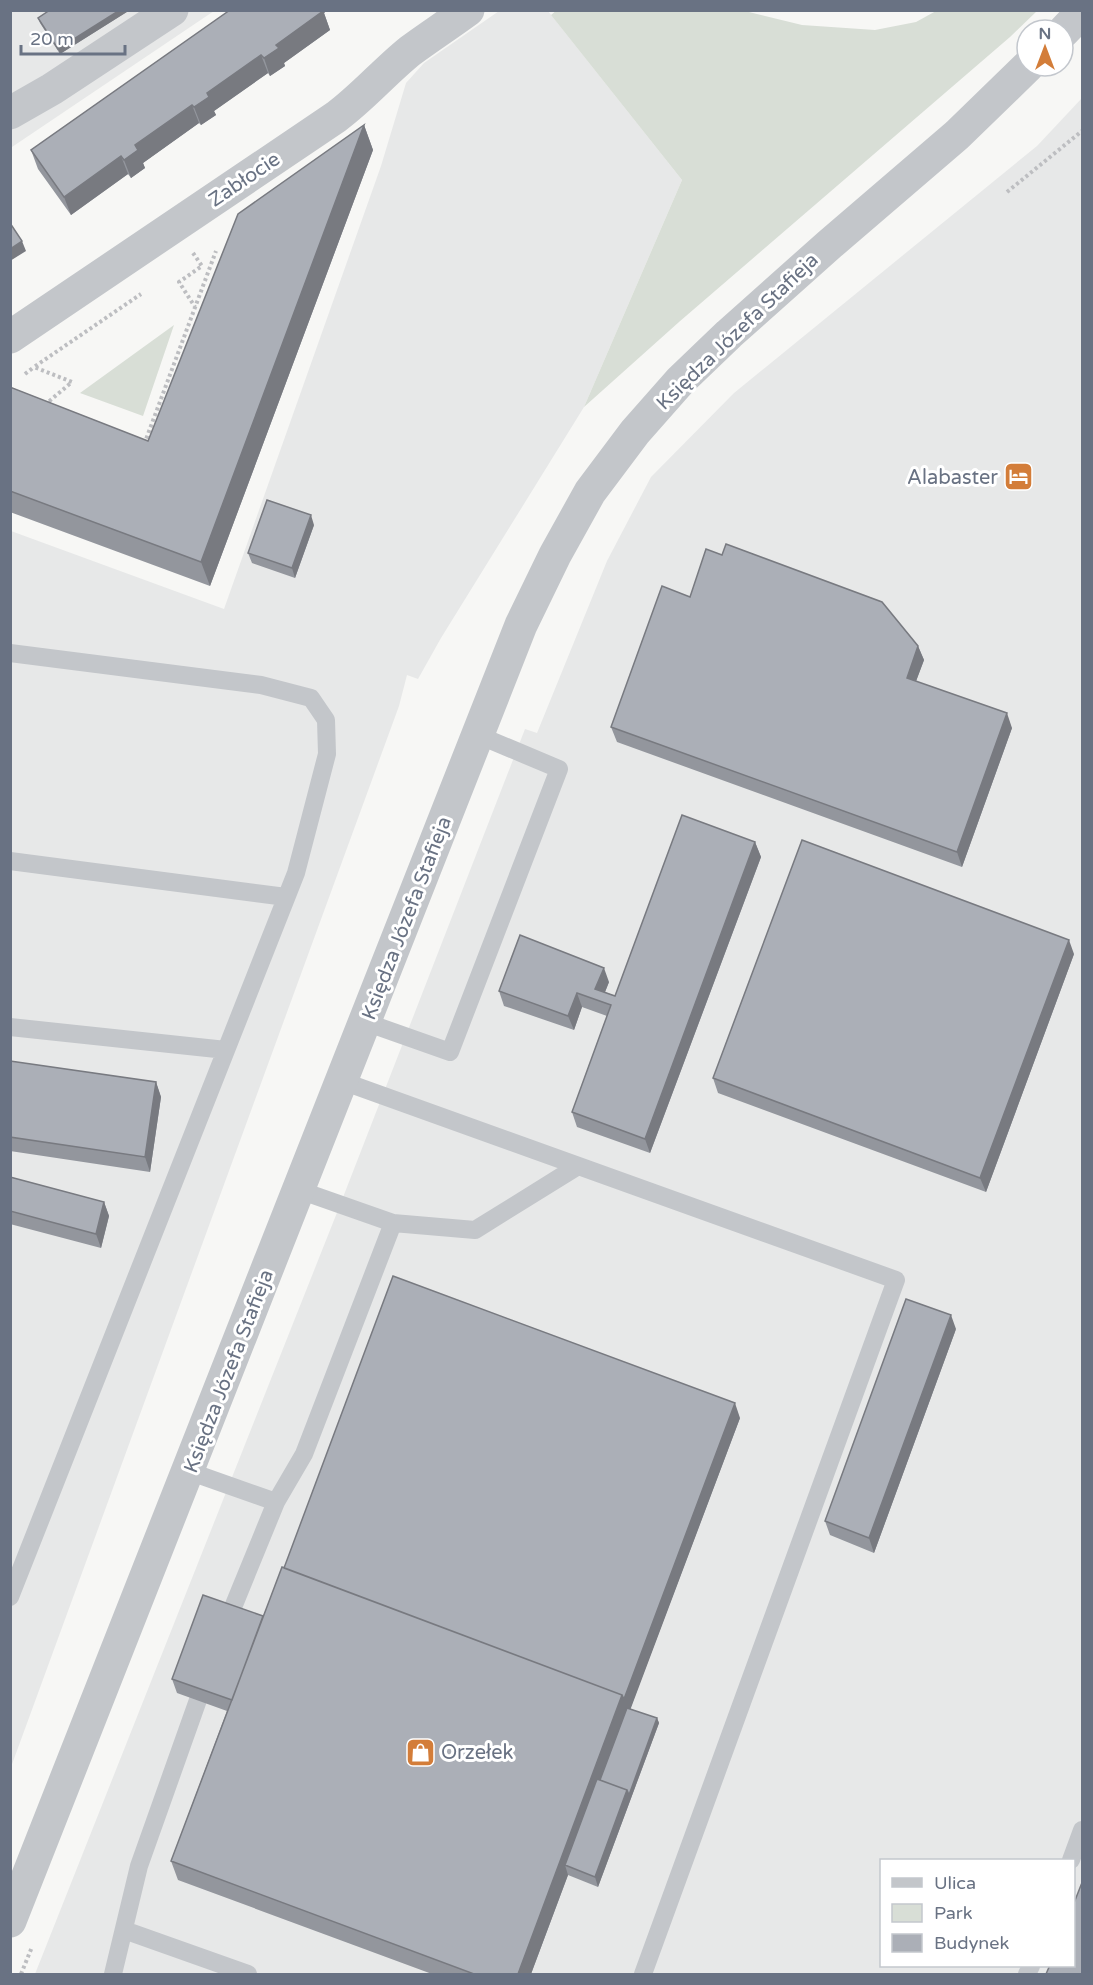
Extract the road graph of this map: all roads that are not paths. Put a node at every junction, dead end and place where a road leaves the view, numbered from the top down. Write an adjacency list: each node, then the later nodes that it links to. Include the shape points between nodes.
1 (172, 10): 4 (street)
2 (468, 10): 5 (street, Zabłocie, via 410,51 336,117)
3 (1016, 78): 7 (street, Księdza Józefa Stafieja, via 957,135 729,334 635,432 590,492 555,555 521,625)
4 (10, 113)
5 (10, 337)
6 (10, 653): 9 (lane, via 261,685 310,698 326,720 327,754)
7 (478, 735): 10 (street, Księdza Józefa Stafieja); 10 (lane, via 559,769 450,1052)
8 (10, 861): 9 (lane)
9 (286, 897): 12 (lane)
10 (365, 1022): 13 (street, Księdza Józefa Stafieja)
11 (10, 1027): 12 (lane)
12 (226, 1050): 19 (lane)
13 (342, 1081): 14 (lane); 15 (street, Księdza Józefa Stafieja)
14 (578, 1166): 16 (lane, via 475,1230); 28 (lane, via 896,1280)
15 (299, 1190): 16 (lane); 17 (street, Księdza Józefa Stafieja)
16 (393, 1223): 18 (lane, via 303,1454)
17 (188, 1471): 18 (lane); 24 (street, Księdza Józefa Stafieja)
18 (276, 1502): 20 (lane)
19 (10, 1597)
20 (229, 1617)
21 (198, 1700): 25 (lane, via 139,1866)
22 (1083, 1830): 23 (lane)
23 (1071, 1859)
24 (10, 1921)
25 (124, 1930): 26 (lane); 27 (lane)
26 (113, 1974)
27 (248, 1974)
28 (643, 1974)

